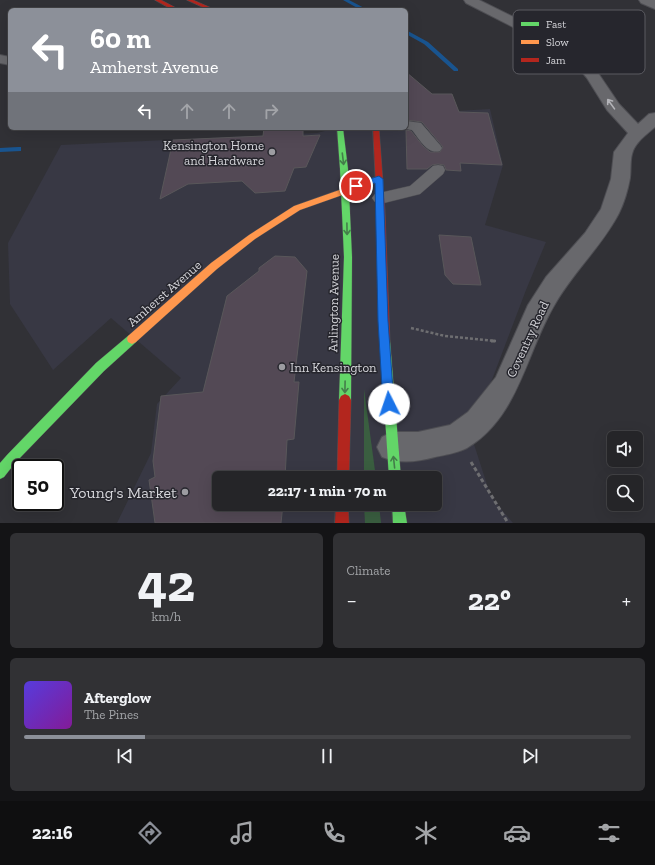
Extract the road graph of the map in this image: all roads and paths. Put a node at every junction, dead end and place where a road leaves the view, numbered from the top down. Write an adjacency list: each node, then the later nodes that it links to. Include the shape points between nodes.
1 (157, 0): 6 (main road)
2 (189, 0): 7 (main road)
3 (470, 0): 8 (street, one-way to 3)
4 (644, 0): 5 (street)
5 (655, 5)
6 (173, 8)
7 (208, 8)
8 (513, 22)
9 (0, 59): 10 (street)
10 (8, 69)
11 (591, 74): 16 (street, one-way to 11, via 613,107)
12 (655, 118): 16 (street, Coventry Road)
13 (408, 125): 17 (lane, via 416,126)
14 (340, 130): 20 (main road, Arlington Avenue, one-way to 20)
15 (376, 130): 19 (main road)
16 (637, 133): 23 (street, Coventry Road, via 623,152 620,179 610,211 592,239 554,284 536,313)
17 (435, 148)
18 (438, 170): 21 (lane, via 415,190)
19 (379, 179): 20 (main road, Amherst Avenue); 21 (main road)
20 (345, 190): 26 (main road, Arlington Avenue, one-way to 26, via 348,258); 28 (main road, Amherst Avenue, via 297,208 252,237 214,266 100,367)
21 (380, 198): 22 (main road)
22 (383, 321): 23 (path, via 444,336); 25 (main road)
23 (522, 344): 24 (street, Coventry Road, via 505,386 478,422)
24 (456, 438): 25 (street, Coventry Road, via 418,447); 33 (path)
25 (392, 447): 27 (main road, one-way to 25)
26 (343, 471)
27 (394, 471)
28 (0, 473)
29 (342, 511): 31 (main road)
30 (399, 511): 32 (main road)
31 (342, 523)
32 (400, 523)
33 (508, 523)

